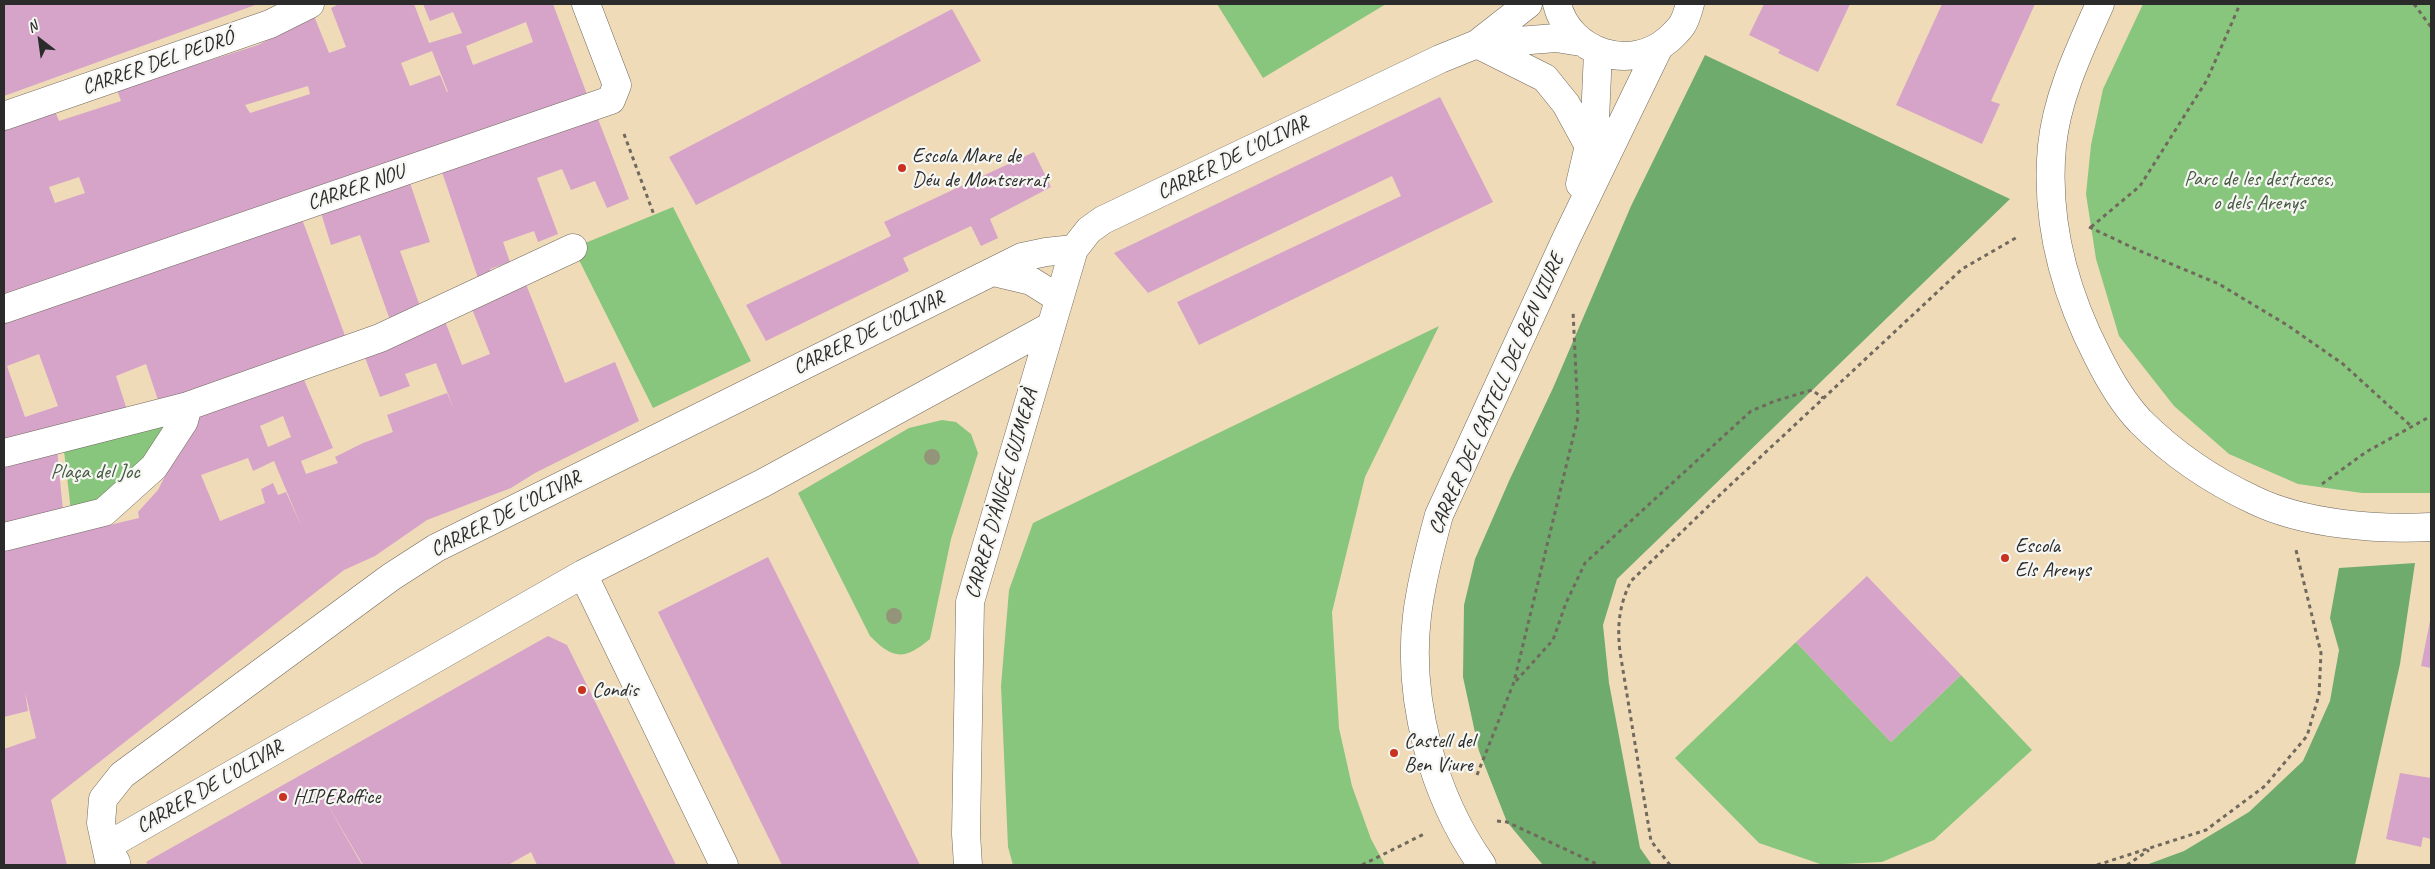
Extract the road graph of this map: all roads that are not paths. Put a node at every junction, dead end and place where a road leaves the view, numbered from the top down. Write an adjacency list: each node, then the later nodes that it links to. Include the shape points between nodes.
1 (310, 4): 10 (street, CARRER DEL PEDRÓ, via 270,24)
2 (586, 4): 17 (street, CARRER NOU, via 617,85 611,100)
3 (1528, 4): 7 (street, CARRER DE L'OLIVAR)
4 (1557, 4): 8 (street, via 1566,26)
5 (1690, 4): 9 (street, via 1682,26)
6 (2100, 4): 21 (street, via 2075,60 2061,104 2052,144 2050,194 2054,232 2065,276 2081,324 2108,378 2139,420 2159,438 2200,469 2254,500 2312,518 2367,526)
7 (1478, 44): 8 (street, CARRER DE L'OLIVAR, via 1556,38); 11 (street, via 1544,78 1566,104); 14 (street, CARRER DE L'OLIVAR, via 1440,59 1103,220 1089,230)
8 (1589, 47): 9 (street, CARRER DE L'OLIVAR, via 1629,57); 11 (street, CARRER DEL CASTELL DEL BEN VIURE, via 1595,120)
9 (1659, 48): 12 (street, CARRER DEL CASTELL DEL BEN VIURE)
10 (4, 116)
11 (1590, 148): 12 (street, CARRER DEL CASTELL DEL BEN VIURE)
12 (1566, 239): 27 (street, CARRER DEL CASTELL DEL BEN VIURE, via 1439,515 1417,617 1419,703 1428,745 1454,820)
13 (573, 248): 19 (street, via 380,338)
14 (1074, 249): 15 (street, CARRER DE L'OLIVAR, via 1022,257); 16 (street, CARRER D'ÀNGEL GUIMERÀ)
15 (993, 272): 16 (street, via 1031,281); 24 (street, CARRER DE L'OLIVAR, via 479,525 406,568 122,775 103,799 101,823)
16 (1058, 298): 18 (street, CARRER D'ÀNGEL GUIMERÀ)
17 (4, 309)
18 (1051, 326): 23 (street, CARRER DE L'OLIVAR, via 763,483); 26 (street, CARRER D'ÀNGEL GUIMERÀ, via 970,602)
19 (188, 406): 20 (street); 22 (street, via 184,421 154,467 104,512)
20 (4, 453)
21 (2431, 527)
22 (4, 537)
23 (583, 574): 24 (street, CARRER DE L'OLIVAR); 25 (street)
24 (112, 859)
25 (724, 865)
26 (968, 865)
27 (1482, 865)

